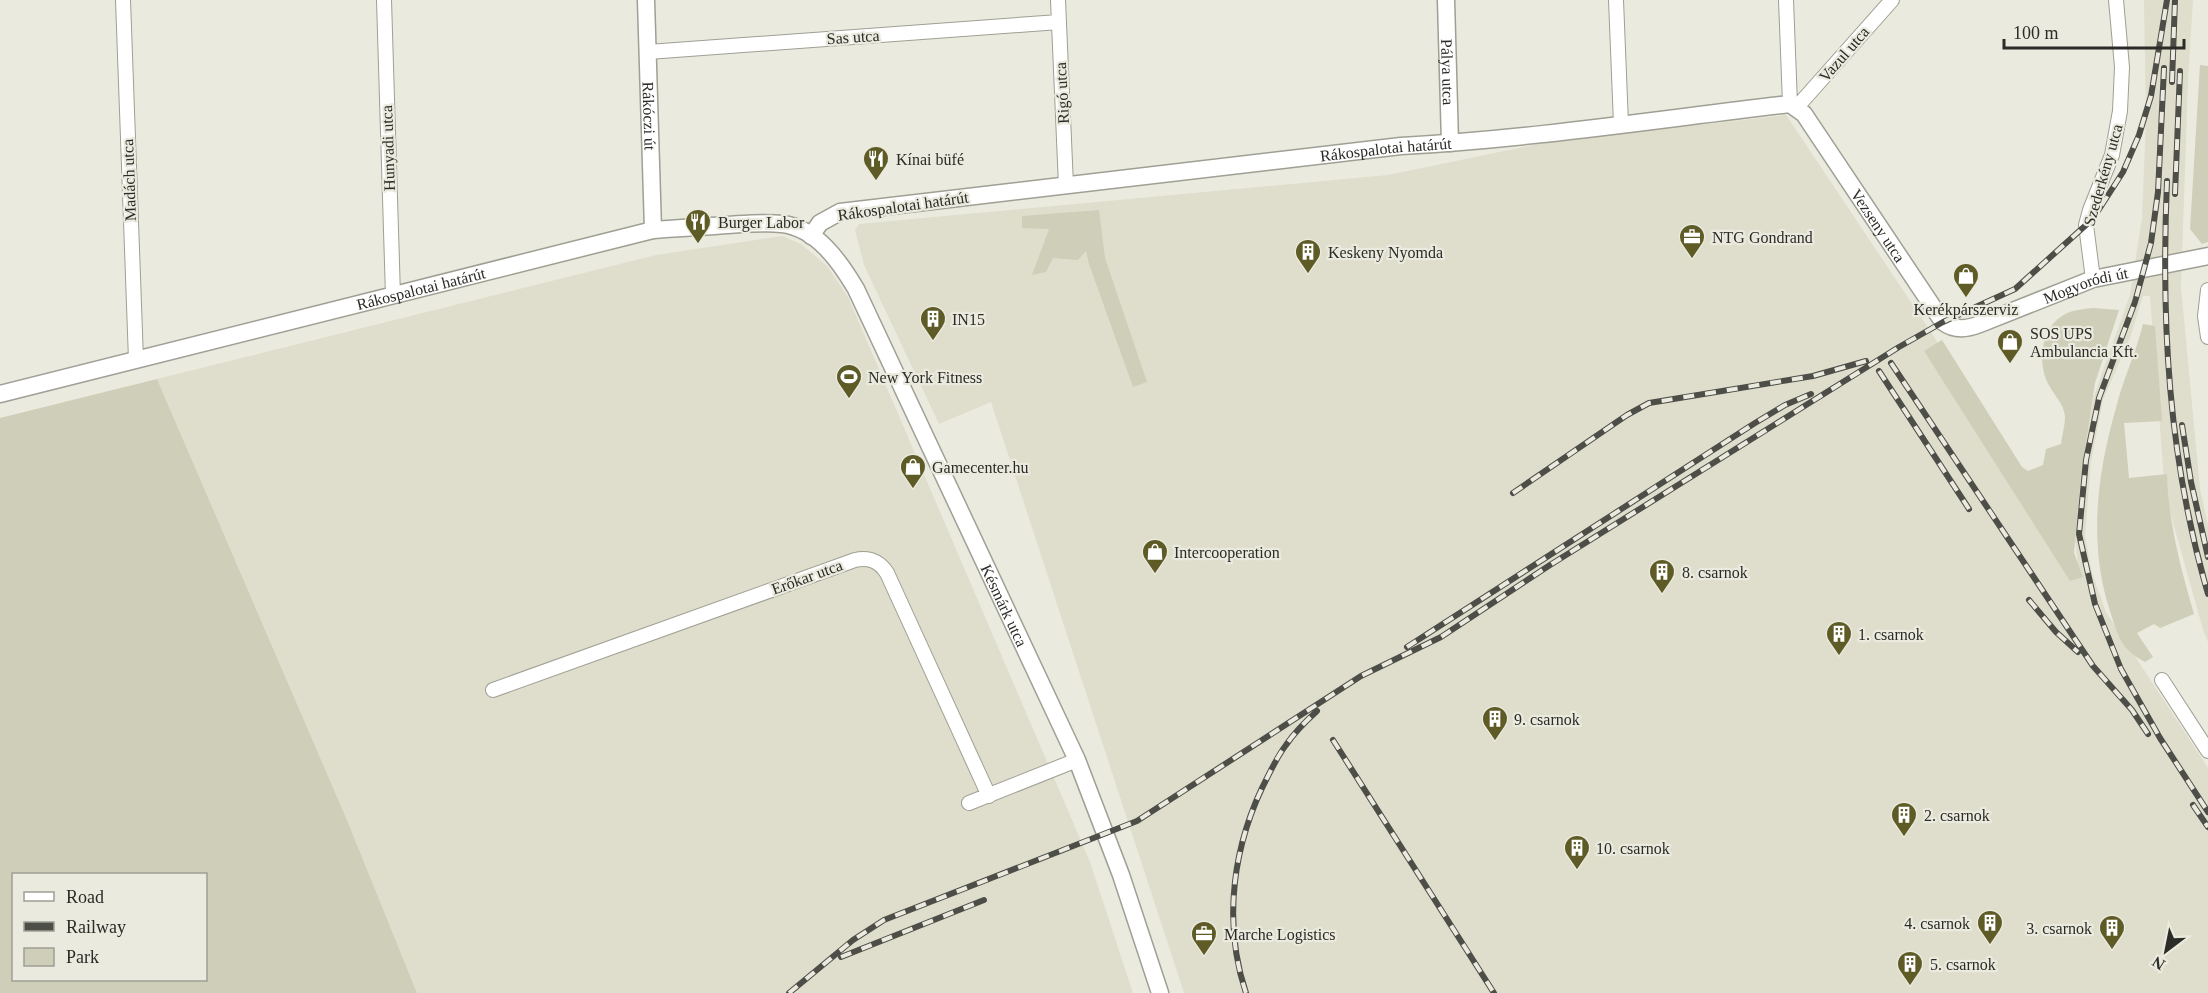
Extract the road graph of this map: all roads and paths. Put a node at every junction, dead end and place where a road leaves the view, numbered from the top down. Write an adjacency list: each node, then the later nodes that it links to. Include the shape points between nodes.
1 (123, 0): 24 (street, Madách utca)
2 (384, 0): 21 (street, Hunyadi utca)
3 (646, 0): 11 (street, Rákóczi út)
4 (1058, 0): 10 (street, Rigó utca)
5 (1446, 0): 14 (street, Pálya utca)
6 (1616, 0): 13 (street)
7 (1786, 0): 12 (street)
8 (1892, 0): 12 (street, Vazul utca)
9 (2116, 0): 19 (street, Szederkény utca, via 2122,67 2120,119 2110,163 2086,225)
10 (1059, 22): 11 (street, Sas utca); 15 (street, Rigó utca)
11 (648, 52): 16 (street, Rákóczi út)
12 (1793, 106): 13 (street, Rákospalotai határút); 22 (street, Vezseny utca, via 1804,114 1943,322)
13 (1621, 124): 14 (street, Rákospalotai határút)
14 (1450, 144): 15 (street, Rákospalotai határút, via 1401,146)
15 (1066, 186): 17 (street, Rákospalotai határút, via 840,212 820,223)
16 (653, 230): 17 (street, Rákospalotai határút, via 764,223 784,224); 21 (street, Rákospalotai határút)
17 (811, 236): 29 (street, Késmárk utca, via 844,268 856,289)
18 (2208, 256): 19 (street, Mogyoródi út)
19 (2093, 279): 22 (street, Mogyoródi út)
20 (2208, 290): 23 (street)
21 (393, 296): 24 (street, Rákospalotai határút)
22 (1967, 329)
23 (2208, 337)
24 (136, 360): 25 (street, Rákospalotai határút)
25 (0, 394)
26 (2162, 680): 28 (street)
27 (493, 690): 30 (street, Erőkar utca, via 855,560 870,559 887,573)
28 (2208, 751)
29 (1077, 760): 30 (street); 32 (street, Késmárk utca, via 1122,875)
30 (989, 796): 31 (street)
31 (969, 803)
32 (1160, 993)

